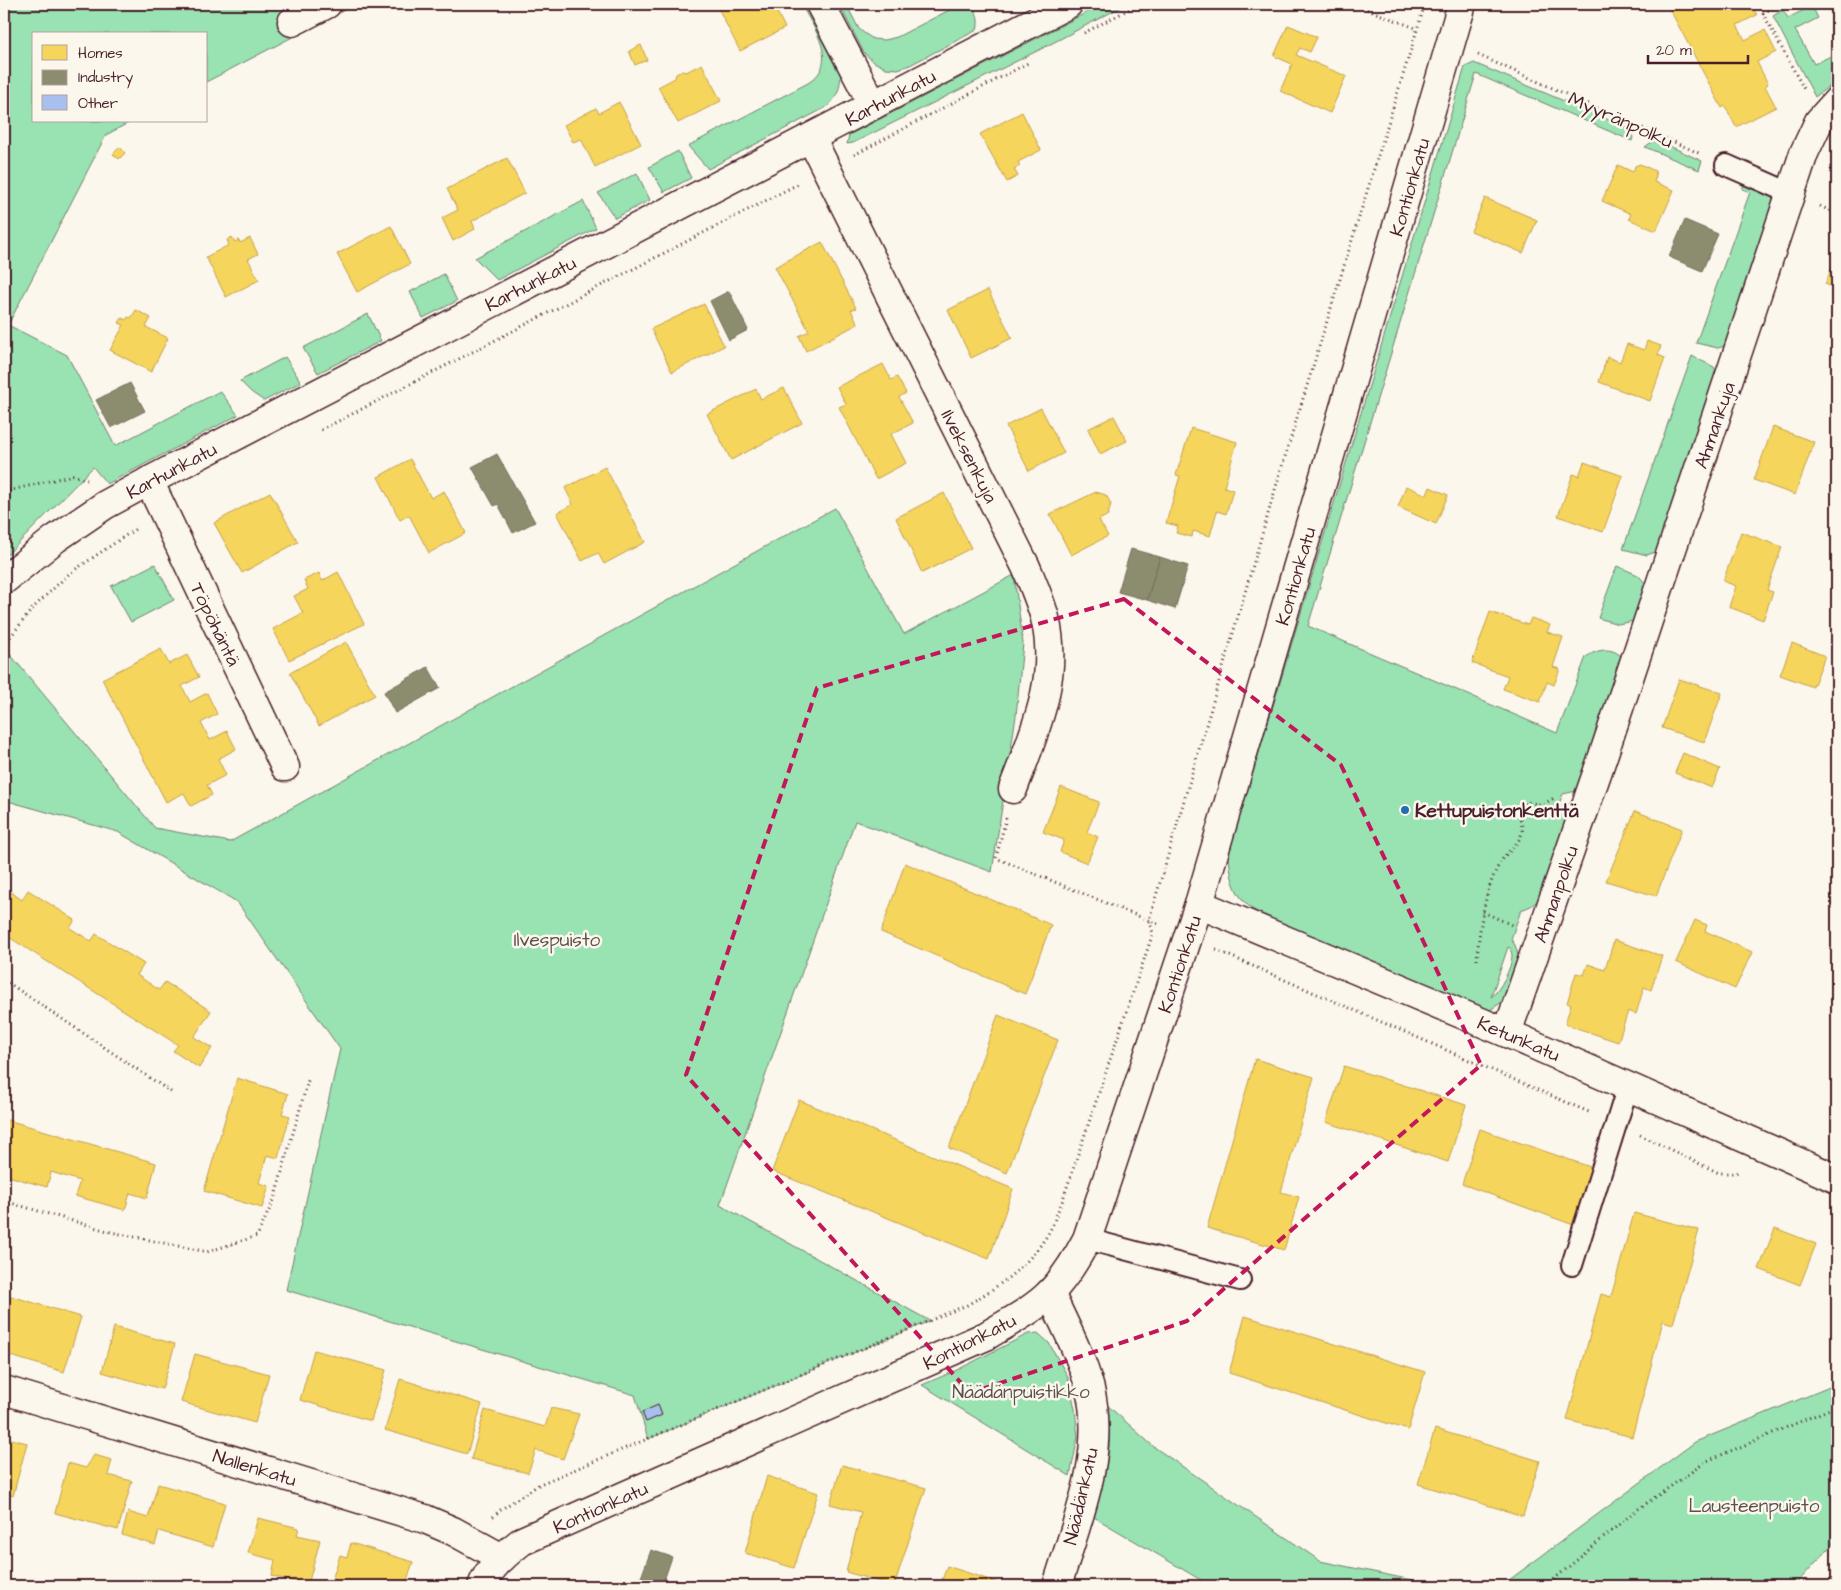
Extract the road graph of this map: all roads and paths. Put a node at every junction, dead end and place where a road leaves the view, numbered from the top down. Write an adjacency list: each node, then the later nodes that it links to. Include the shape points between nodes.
1 (327, 4): 11 (street)
2 (820, 4): 16 (street)
3 (1068, 4): 16 (street, Karhunkatu)
4 (1139, 4): 13 (path)
5 (1353, 4): 12 (path)
6 (1424, 4): 12 (path)
7 (1462, 4): 14 (street, Kontionkatu)
8 (1758, 4): 10 (path)
9 (1780, 4): 10 (path)
10 (1763, 13): 17 (path, via 1811,102)
11 (292, 22)
12 (1417, 28): 34 (path, via 1280,473)
13 (1078, 36)
14 (1451, 43): 19 (path, Myyränpolku); 33 (street, Kontionkatu)
15 (1035, 59): 20 (path)
16 (873, 105): 18 (street, Karhunkatu)
17 (1831, 108): 21 (street, Ahmankuja, via 1819,121 1804,153)
18 (811, 138): 20 (street, Ilveksenkuja); 23 (street, Karhunkatu)
19 (1726, 165): 21 (lane)
20 (827, 169): 22 (path); 31 (street, Ilveksenkuja, via 1026,567 1045,618 1050,654 1047,692)
21 (1792, 194): 29 (street, Ahmankuja)
22 (313, 434)
23 (149, 481): 25 (street, Karhunkatu); 26 (street, Töpöhäntä)
24 (4, 490): 25 (path, via 72,475 86,478)
25 (105, 505): 27 (street, Karhunkatu, via 55,539)
26 (162, 511): 28 (path, via 70,573 33,608); 30 (street, Töpöhäntä)
27 (4, 580)
28 (4, 646)
29 (1603, 756): 32 (street, Ahmanpolku)
30 (285, 767)
31 (1013, 789): 34 (path, via 996,858)
32 (1588, 798): 36 (path, via 1580,795 1556,797 1545,805 1530,802 1518,809 1522,832 1502,860 1491,884 1483,912); 38 (street, Ahmanpolku)
33 (1199, 904): 35 (street, Kontionkatu); 38 (street, Ketunkatu)
34 (1149, 920): 35 (path); 52 (path, via 1153,933 1062,1202 1048,1233 1027,1263 1000,1285 966,1305 540,1484 500,1510)
35 (1188, 938): 42 (path); 46 (street, Kontionkatu)
36 (1477, 960)
37 (4, 980): 41 (path)
38 (1507, 1033): 40 (street, Ketunkatu)
39 (309, 1077): 45 (path, via 274,1200 257,1236 207,1252 111,1232)
40 (1628, 1086): 42 (lane); 43 (street, Ketunkatu)
41 (171, 1092)
42 (1616, 1124): 43 (path, via 1719,1173 1736,1173 1750,1162); 47 (lane)
43 (1756, 1143): 44 (street, Ketunkatu)
44 (1837, 1179)
45 (4, 1201)
46 (1087, 1239): 48 (lane); 49 (street, Kontionkatu, via 1072,1266)
47 (1572, 1265)
48 (1240, 1280)
49 (1050, 1294): 53 (street, Kontionkatu, via 986,1336 530,1538); 55 (street, Näädänkatu, via 1081,1360 1095,1423 1087,1486)
50 (4, 1390): 52 (street, Nallenkatu, via 425,1519)
51 (1837, 1406): 56 (path, via 1707,1461 1634,1512)
52 (472, 1541): 53 (street, Nallenkatu)
53 (502, 1558): 54 (street, Kontionkatu)
54 (482, 1586)
55 (1057, 1586)
56 (1546, 1586)

